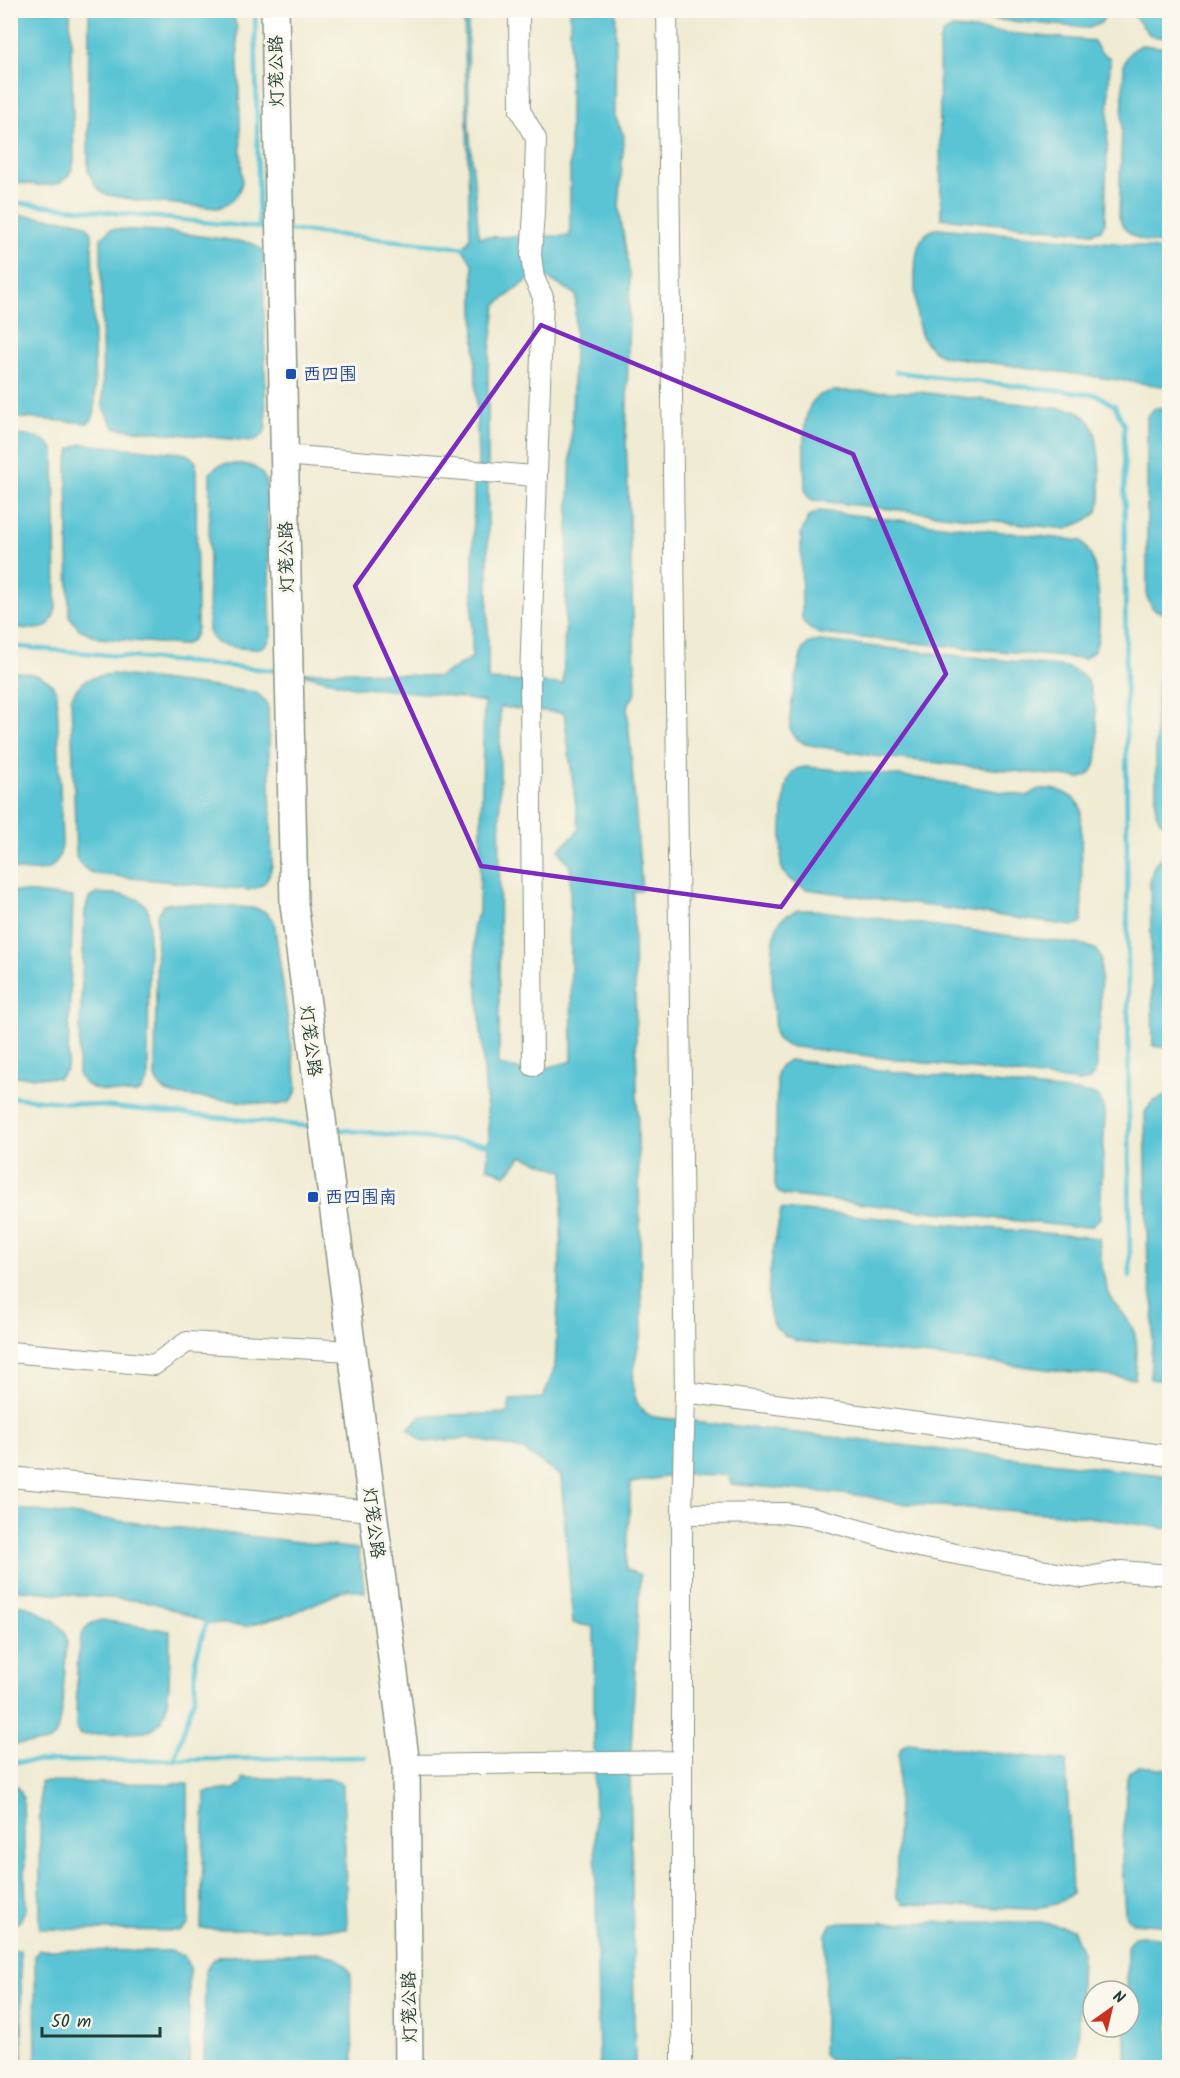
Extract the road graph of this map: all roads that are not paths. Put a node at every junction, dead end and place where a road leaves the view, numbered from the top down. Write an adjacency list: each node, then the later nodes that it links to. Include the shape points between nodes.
1 (275, 10): 4 (street, 灯笼公路)
2 (519, 10): 6 (street, via 520,110 536,139 531,255 534,278 543,297 530,679)
3 (667, 10): 9 (street)
4 (284, 455): 5 (street); 7 (street, 灯笼公路, via 294,904)
5 (534, 476)
6 (533, 1066)
7 (351, 1351): 8 (street, via 187,1342 154,1365); 12 (street, 灯笼公路)
8 (10, 1352)
9 (685, 1392): 10 (street); 13 (street)
10 (1170, 1456)
11 (10, 1477): 12 (street)
12 (372, 1511): 16 (street, 灯笼公路)
13 (682, 1514): 14 (street, via 785,1513 813,1517 919,1547 1083,1578 1121,1571); 15 (street)
14 (1170, 1575)
15 (682, 1761): 16 (street); 18 (street)
16 (406, 1765): 17 (street, 灯笼公路)
17 (410, 2067)
18 (682, 2067)

